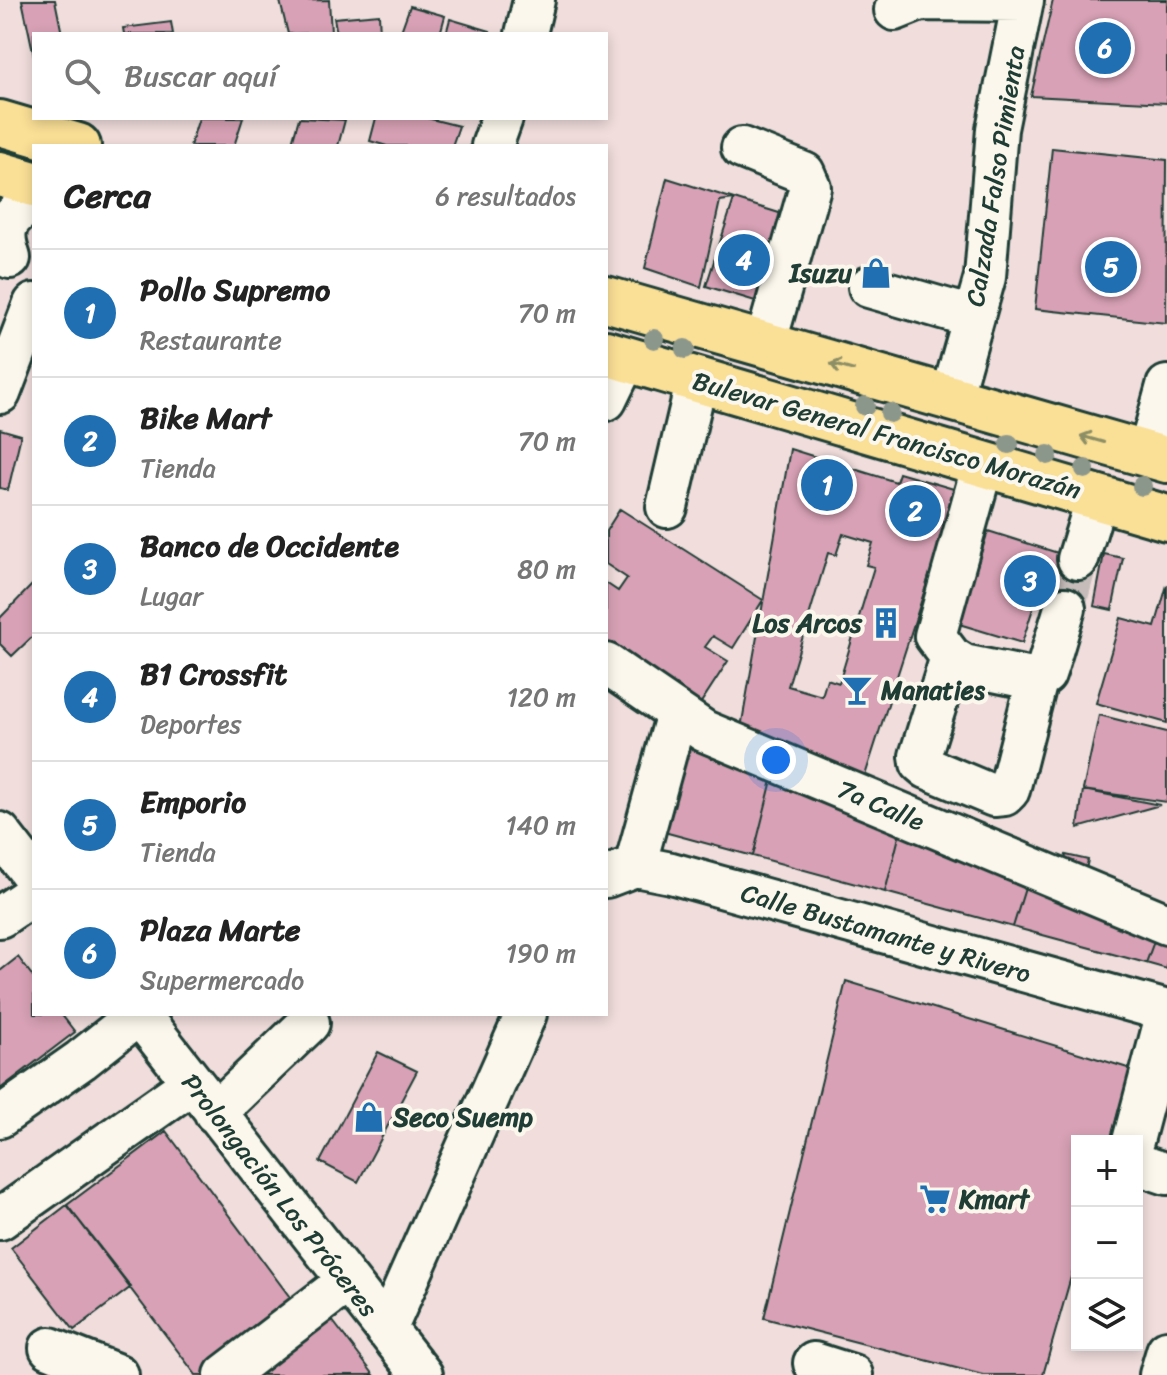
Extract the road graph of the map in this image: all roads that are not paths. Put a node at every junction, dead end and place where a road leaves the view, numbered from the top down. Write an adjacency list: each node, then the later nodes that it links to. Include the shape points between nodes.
1 (534, 0): 4 (street)
2 (1023, 0): 3 (street, via 920,0); 17 (street, Calzada Falso Pimienta, via 997,129 985,277)
3 (895, 10)
4 (526, 32)
5 (501, 120): 8 (street)
6 (0, 123): 7 (main road)
7 (71, 144)
8 (493, 144)
9 (742, 148): 18 (street, via 804,173 810,187)
10 (0, 174): 11 (main road)
11 (32, 183)
12 (32, 204): 13 (street, via 8,222 3,239)
13 (15, 261)
14 (869, 287): 17 (street)
15 (608, 300): 18 (main road, Bulevar General Francisco Morazán)
16 (32, 309): 23 (street)
17 (973, 317): 24 (street, Calzada Falso Pimienta)
18 (765, 345): 24 (main road, Bulevar General Francisco Morazán, one-way to 18)
19 (616, 356): 20 (main road, Bulevar General Francisco Morazán); 22 (street)
20 (697, 379): 26 (main road, Bulevar General Francisco Morazán); 28 (street)
21 (1167, 386): 25 (street)
22 (608, 391)
23 (0, 393)
24 (951, 398): 25 (main road, Bulevar General Francisco Morazán, one-way to 24)
25 (1158, 458)
26 (983, 464): 27 (main road, Bulevar General Francisco Morazán); 32 (street, via 935,636)
27 (1097, 497): 29 (main road, Bulevar General Francisco Morazán); 30 (street)
28 (667, 507)
29 (1167, 518)
30 (1078, 559)
31 (1065, 608): 34 (street, via 1045,674)
32 (951, 657): 34 (street, via 964,665); 34 (street, via 921,763 994,796 1009,790)
33 (608, 665): 35 (street, 7a Calle)
34 (1037, 680)
35 (677, 713): 37 (street); 41 (street, 7a Calle, via 704,731)
36 (0, 833): 38 (street)
37 (621, 871): 42 (street, Calle Bustamante y Rivero, via 671,873)
38 (32, 874)
39 (32, 895): 40 (street)
40 (0, 917)
41 (1167, 924)
42 (1167, 1012): 48 (street)
43 (525, 1016): 53 (street)
44 (149, 1017): 46 (street, Prolongación Los Próceres); 47 (street)
45 (309, 1023): 46 (street)
46 (203, 1098): 51 (street); 52 (street, Prolongación Los Próceres)
47 (0, 1117)
48 (1135, 1135)
49 (1143, 1166): 50 (street)
50 (1167, 1174)
51 (0, 1219)
52 (348, 1281): 53 (street, Prolongación Los Próceres); 58 (street)
53 (386, 1330): 59 (street, Prolongación Los Próceres)
54 (50, 1348): 57 (street)
55 (1167, 1351): 61 (street)
56 (814, 1363): 60 (street)
57 (118, 1375)
58 (225, 1375)
59 (422, 1375)
60 (852, 1375)
61 (1160, 1375)

